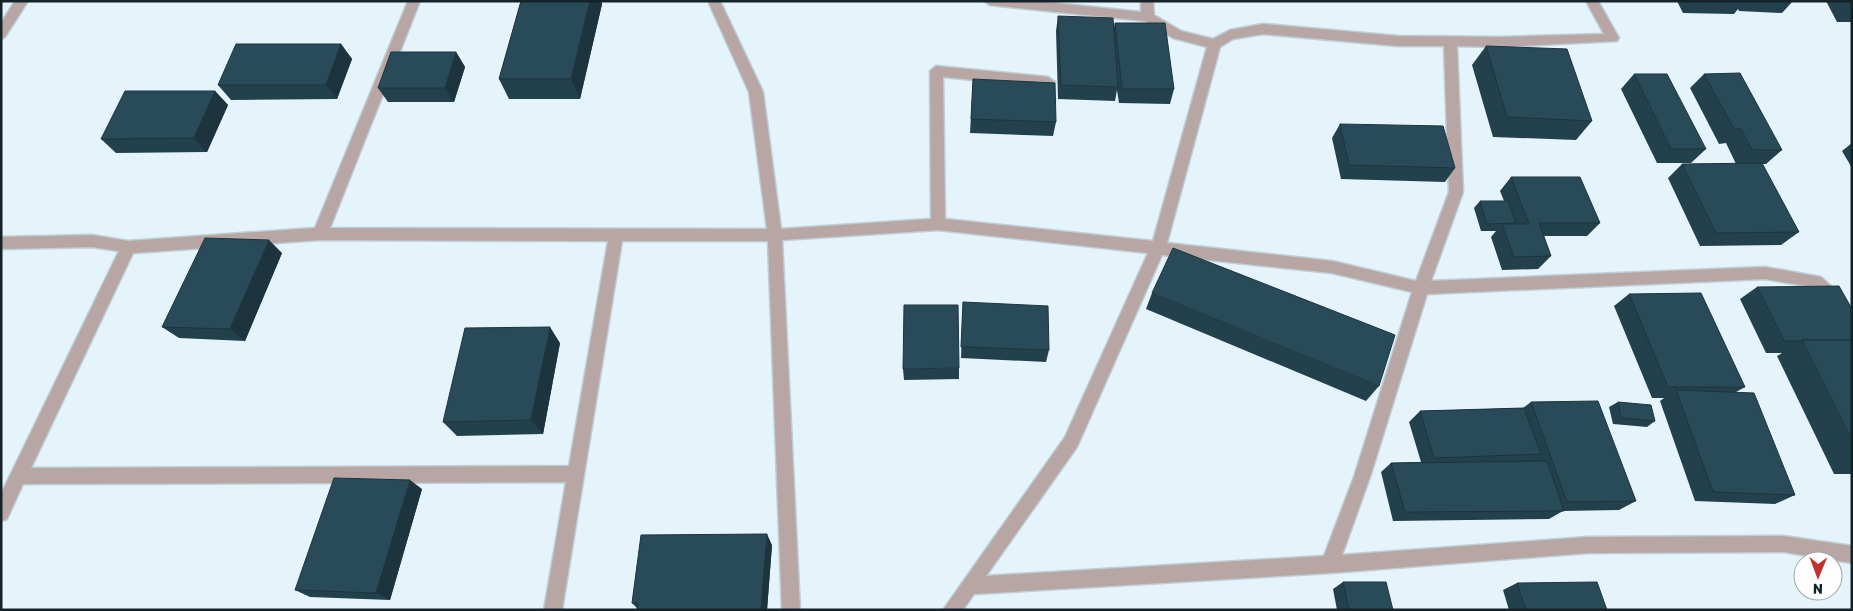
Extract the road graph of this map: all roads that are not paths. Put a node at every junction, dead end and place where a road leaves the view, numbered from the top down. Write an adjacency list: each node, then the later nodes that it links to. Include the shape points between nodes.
1 (22, 1): 8 (street)
2 (414, 1): 13 (street)
3 (714, 1): 15 (street, via 756,92)
4 (990, 1): 7 (street)
5 (1147, 1): 7 (street)
6 (1592, 1): 9 (street, via 1614,38)
7 (1148, 17): 10 (street, via 1177,35)
8 (1, 34)
9 (1450, 41): 10 (street, via 1398,41 1263,29 1230,35); 19 (street, via 1456,192)
10 (1214, 44): 18 (street)
11 (1048, 82): 12 (street, via 936,71)
12 (938, 224): 15 (street); 18 (street)
13 (320, 234): 14 (street); 17 (street)
14 (616, 234): 15 (street); 21 (street)
15 (775, 235): 28 (street)
16 (1, 243): 17 (street, via 92,241)
17 (128, 247): 22 (street)
18 (1158, 248): 19 (street, via 1332,267); 26 (street, via 1071,442)
19 (1421, 288): 20 (street, via 1764,273 1816,281 1837,301); 25 (street, via 1362,477)
20 (1852, 327)
21 (576, 474): 22 (street); 27 (street)
22 (19, 476): 23 (street)
23 (1, 513)
24 (1852, 554): 25 (street, via 1784,544 1588,544)
25 (1330, 564): 26 (street)
26 (969, 586): 29 (street)
27 (553, 610)
28 (791, 610)
29 (952, 610)

